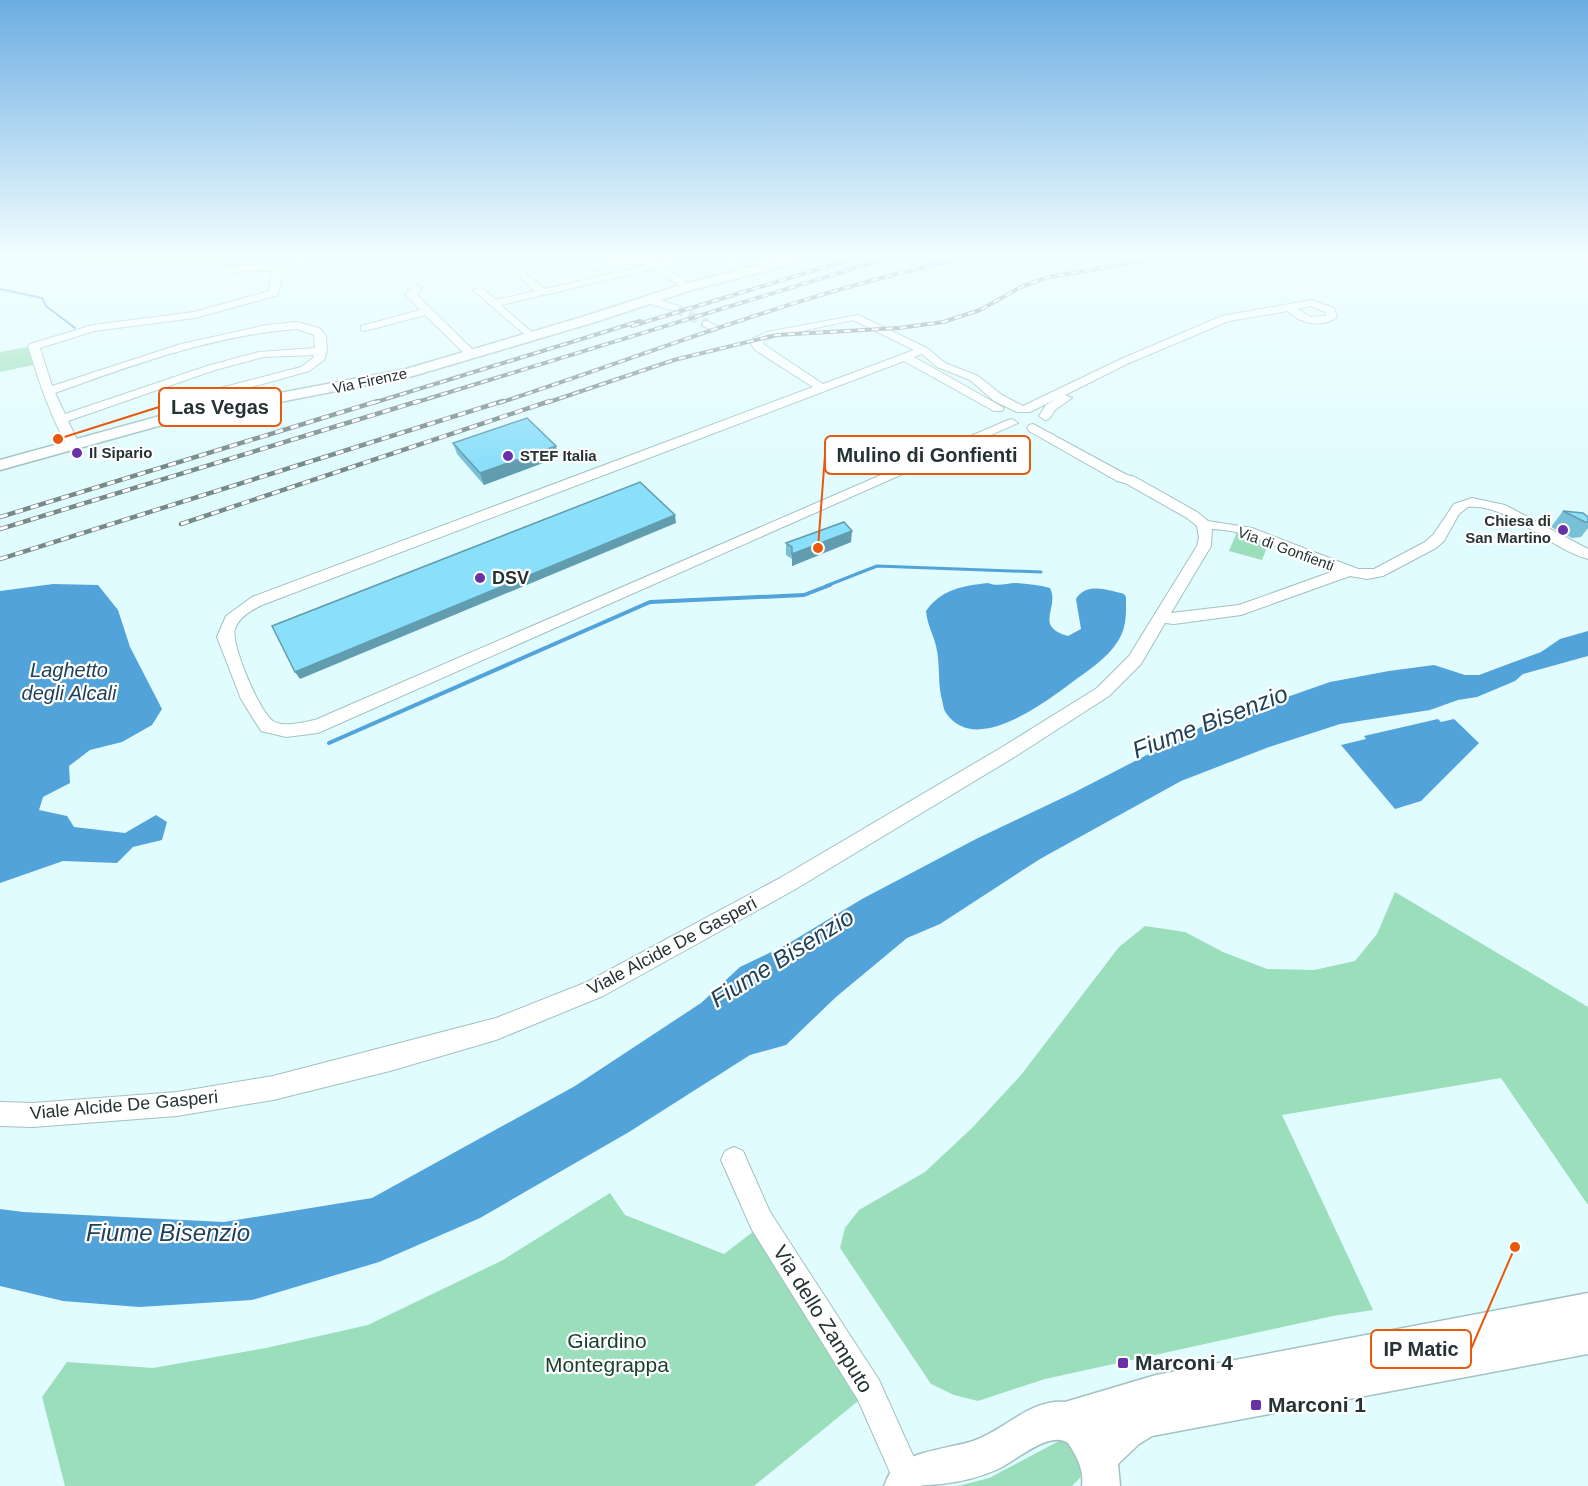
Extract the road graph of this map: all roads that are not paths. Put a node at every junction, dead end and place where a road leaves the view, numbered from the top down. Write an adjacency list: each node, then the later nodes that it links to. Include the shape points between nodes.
1 (106, 326): 21 (street, via 34,346)
2 (304, 326): 21 (street, via 257,331 172,349)
3 (308, 326): 15 (street, via 320,337)
4 (371, 326): 11 (street)
5 (443, 326): 16 (street)
6 (519, 326): 12 (street)
7 (565, 326): 12 (main road, Via Firenze)
8 (808, 326): 20 (street, Via di Gonfienti, via 759,338 757,344)
9 (874, 326): 13 (street, Via di Gonfienti)
10 (1207, 326): 14 (street)
11 (365, 328)
12 (531, 337): 16 (main road, Via Firenze)
13 (923, 350): 17 (street); 18 (street, Via di Gonfienti, via 940,365)
14 (1154, 350): 23 (street); 25 (street, via 1135,367 1061,400)
15 (321, 351): 22 (street, via 318,360 305,369); 26 (street, via 263,354)
16 (471, 354): 28 (main road, Via Firenze, via 408,373 159,421)
17 (904, 357): 19 (street, Via di Gonfienti); 20 (street)
18 (974, 378): 19 (street); 23 (street, Via di Gonfienti, via 998,398)
19 (953, 382): 24 (street, Via di Gonfienti)
20 (822, 388): 24 (street, via 243,608 232,618 225,637 257,714 266,725 279,730 318,726 913,467)
21 (48, 391): 26 (street)
22 (205, 396)
23 (1023, 409): 24 (street); 25 (street, Via di Gonfienti, via 1037,411)
24 (1010, 419): 27 (street, Via di Gonfienti)
25 (1045, 419): 27 (street, via 1042,426); 30 (street, Via di Gonfienti, via 1059,433 1128,475)
26 (60, 420): 28 (street)
27 (1033, 428): 30 (street, Via di Gonfienti)
28 (73, 444): 29 (main road, Via Firenze)
29 (0, 465)
30 (1130, 480): 31 (street, Via di Gonfienti)
31 (1204, 525): 33 (street, Via di Gonfienti, via 1215,524 1269,539); 34 (street, Viale Alcide De Gasperi, via 1204,546)
32 (1588, 554): 33 (street, Via di Gonfienti, via 1506,511 1470,502 1457,507 1430,546 1379,573)
33 (1347, 572): 34 (street, Via di Gonfienti, via 1241,610 1174,619)
34 (1162, 617): 35 (street, Viale Alcide De Gasperi, via 1135,660 1103,692 1077,710 787,884 595,989 496,1029 273,1088 177,1104)
35 (0, 1114)
36 (734, 1160): 41 (street, Via dello Zamputo, via 761,1221 869,1390)
37 (1588, 1310): 39 (main road, via 1156,1393)
38 (1588, 1336): 40 (main road, via 1146,1419 1126,1431)
39 (1068, 1420): 40 (main road, via 1090,1440); 41 (main road, via 1043,1423 982,1457 925,1470)
40 (1099, 1472)
41 (906, 1483)

